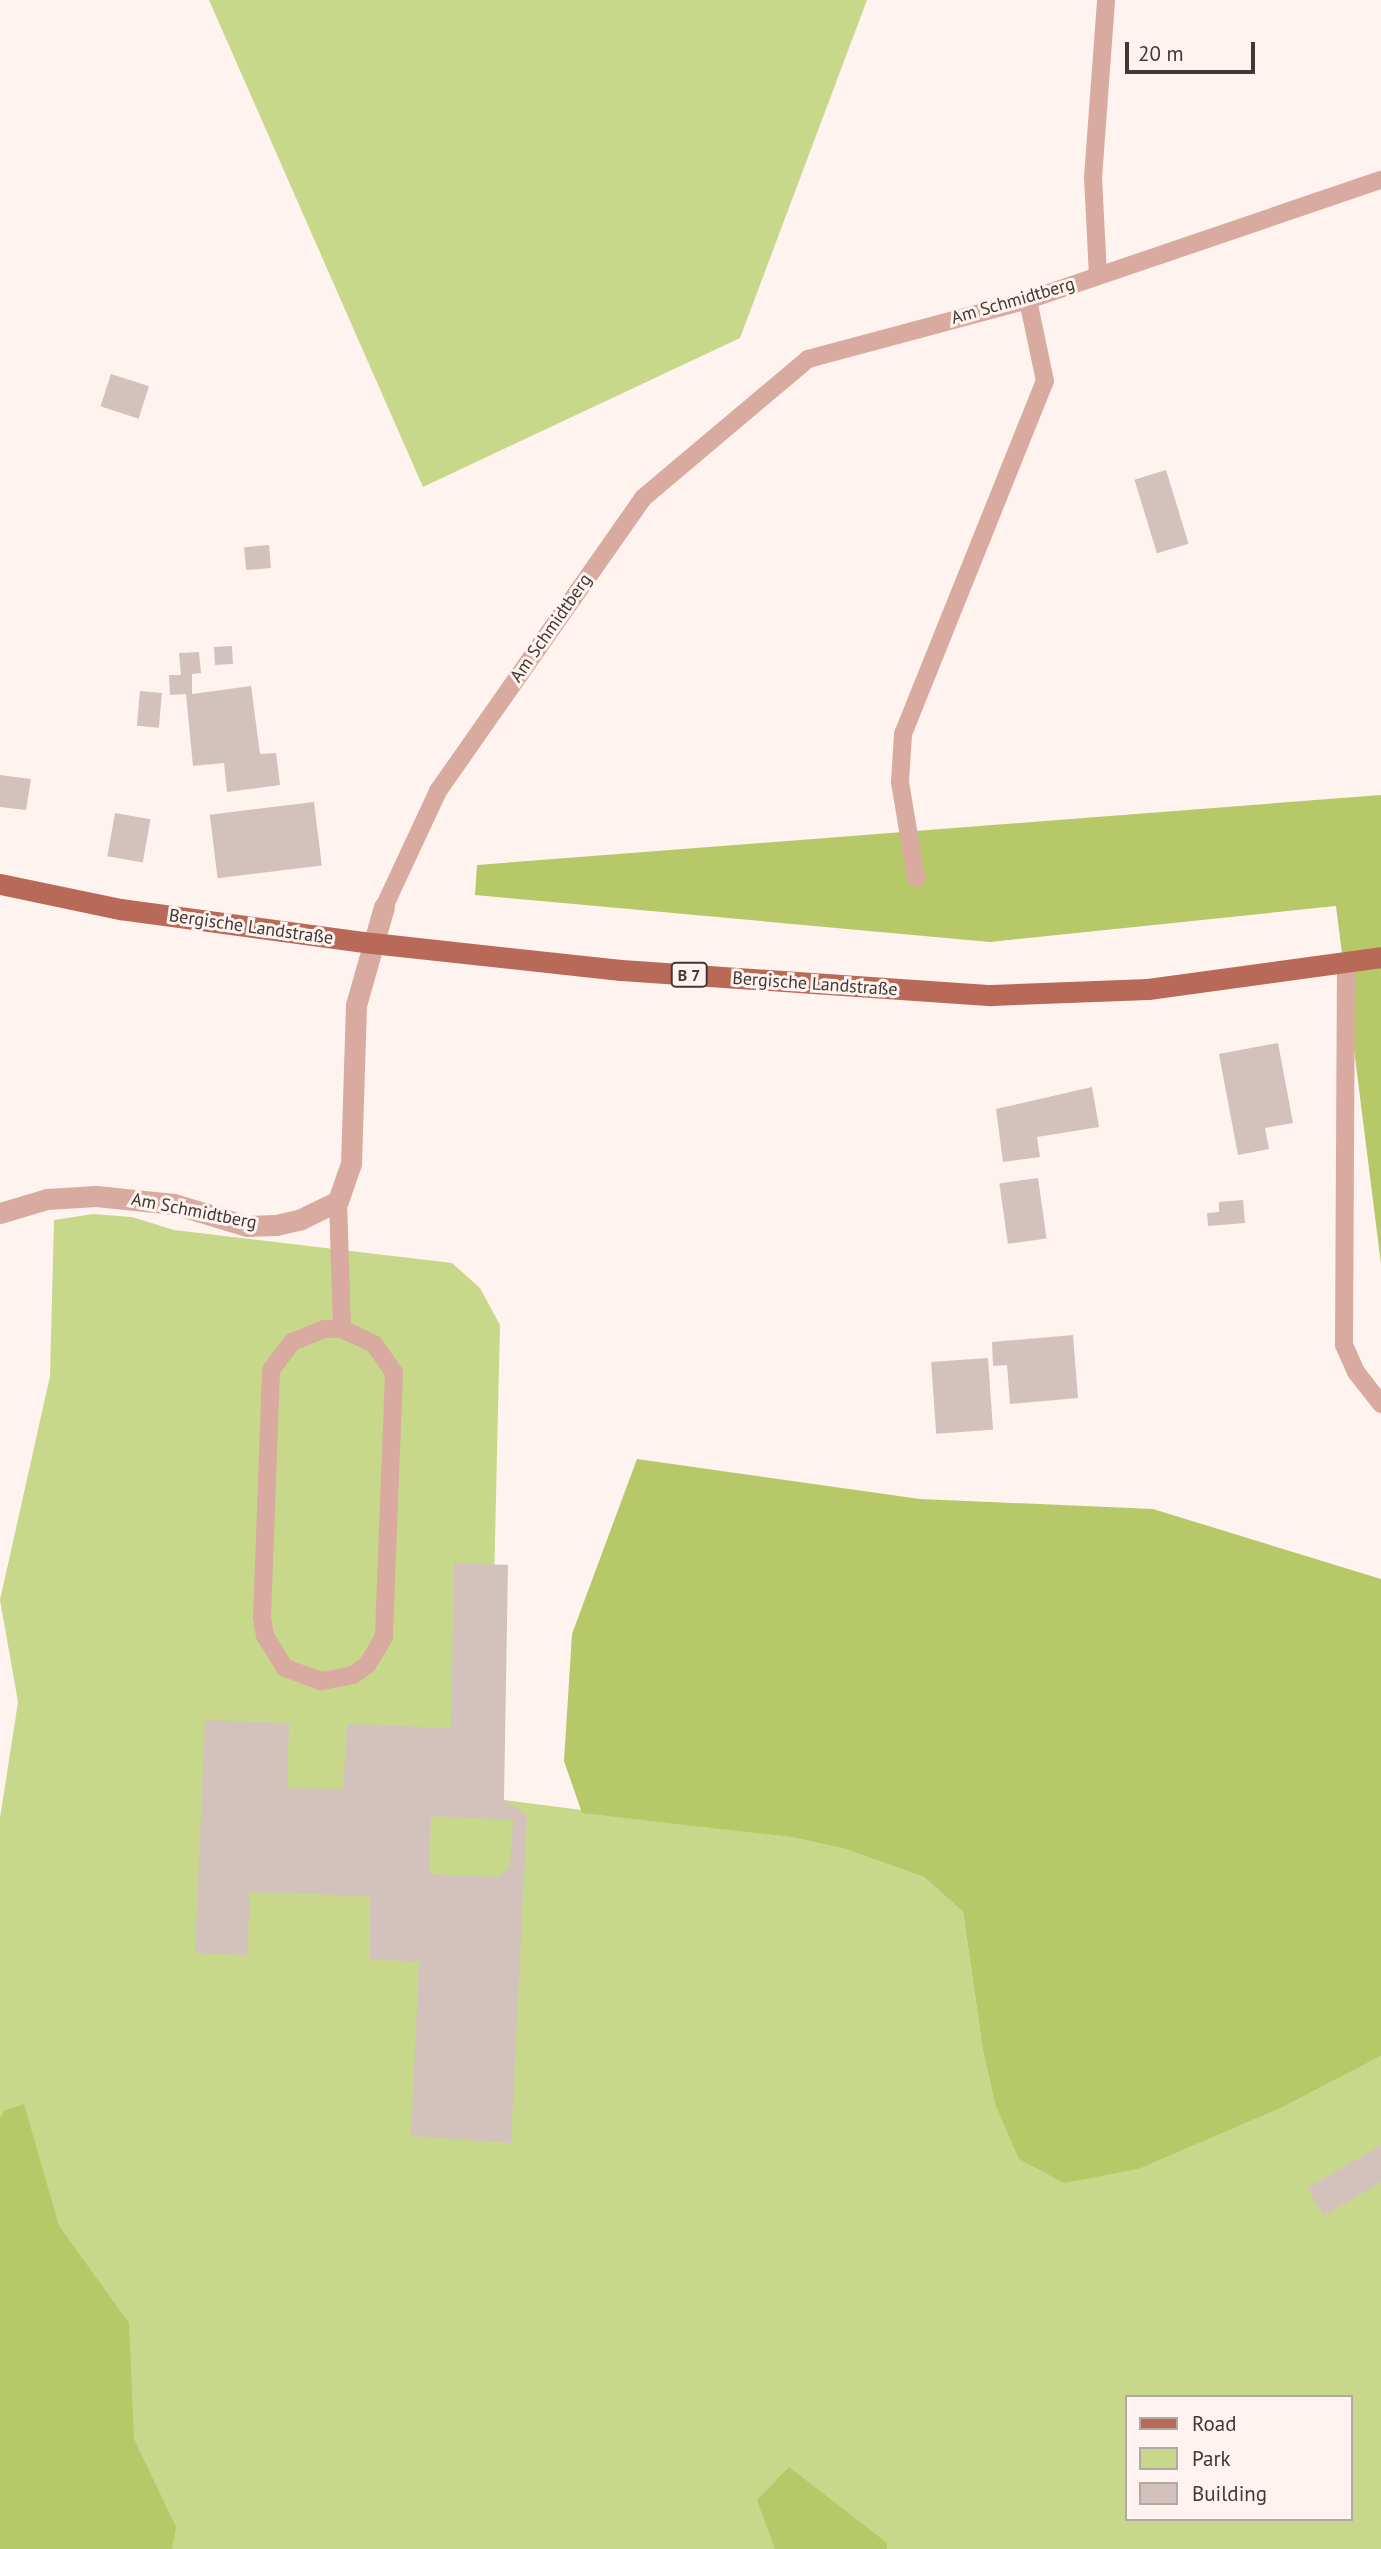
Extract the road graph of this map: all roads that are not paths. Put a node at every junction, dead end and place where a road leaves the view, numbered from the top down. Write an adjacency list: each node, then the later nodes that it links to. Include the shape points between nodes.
1 (1106, 0): 3 (lane, via 1093,178)
2 (1381, 180): 3 (lane, Am Schmidtberg)
3 (1098, 276): 4 (lane, Am Schmidtberg)
4 (1028, 300): 5 (lane, via 1045,381 903,734 900,782); 7 (lane, Am Schmidtberg, via 808,359 642,498 438,791)
5 (916, 878)
6 (0, 884): 8 (main road, Bergische Landstraße / B 7, via 120,909)
7 (384, 907): 8 (street, Am Schmidtberg)
8 (372, 943): 10 (main road, Bergische Landstraße / B 7, via 621,970 991,995 1149,989); 11 (street, Am Schmidtberg, via 356,1005 351,1164)
9 (1381, 957): 10 (main road, Bergische Landstraße / B 7)
10 (1346, 962): 14 (lane, via 1343,1345 1356,1372)
11 (338, 1201): 12 (street, Am Schmidtberg, via 302,1219 276,1225 247,1226 174,1204 96,1196 47,1199); 13 (lane)
12 (0, 1213)
13 (342, 1329): 13 (lane, via 307,1333 286,1348 271,1370 264,1636 285,1668 321,1681 354,1675 367,1665 377,1652 387,1620 394,1373 374,1344)
14 (1381, 1404)

